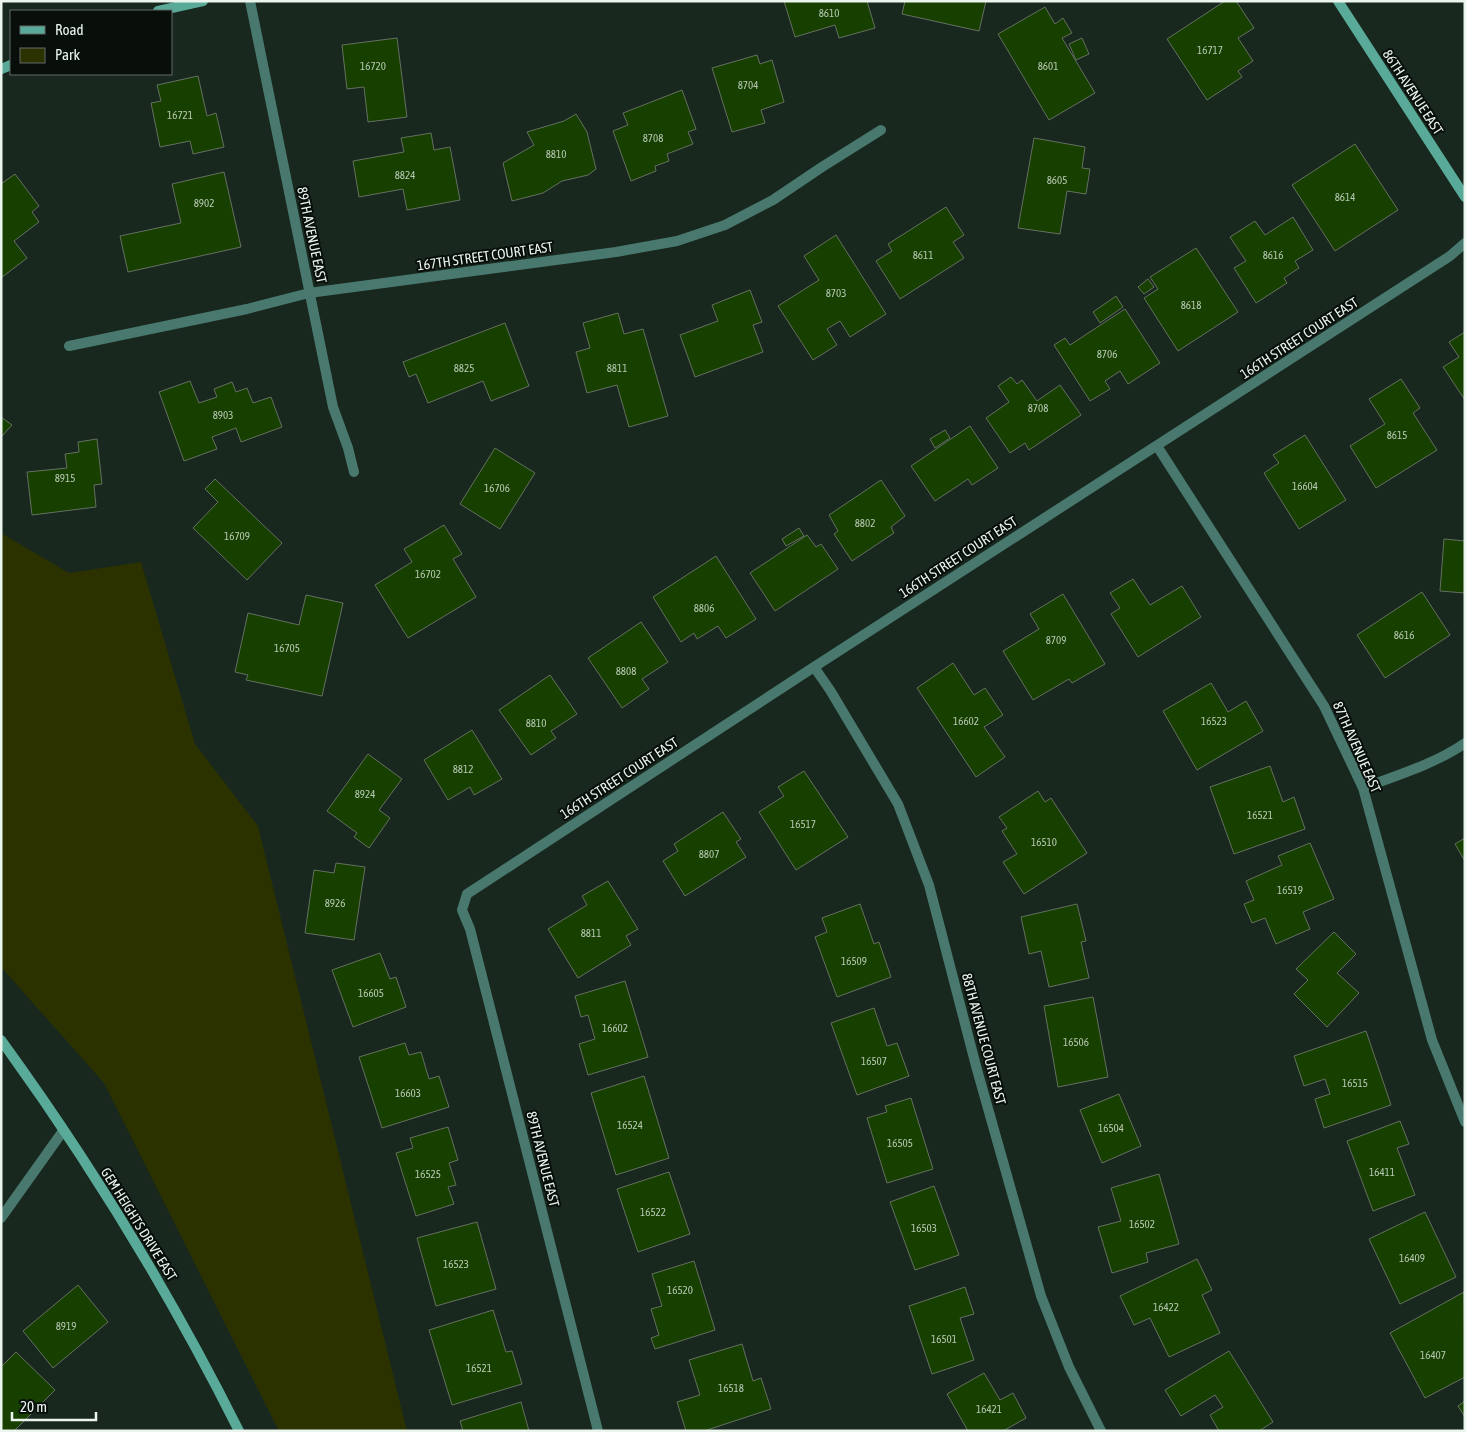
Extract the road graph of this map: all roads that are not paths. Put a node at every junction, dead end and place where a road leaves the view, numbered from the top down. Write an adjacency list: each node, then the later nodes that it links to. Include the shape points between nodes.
1 (203, 1): 4 (street)
2 (250, 1): 8 (street, 89TH AVENUE EAST)
3 (1338, 1): 6 (street, 86TH AVENUE EAST)
4 (162, 10)
5 (881, 130): 8 (street, 167TH STREET COURT EAST, via 773,200 725,225 677,241)
6 (1465, 197)
7 (1465, 244): 10 (street, 166TH STREET COURT EAST)
8 (310, 293): 9 (street, 167TH STREET COURT EAST); 11 (street, 89TH AVENUE EAST, via 333,407)
9 (69, 346)
10 (1157, 446): 12 (street, 166TH STREET COURT EAST); 14 (street, 87TH AVENUE EAST, via 1324,706)
11 (354, 472)
12 (814, 667): 15 (street, 166TH STREET COURT EAST); 22 (street, 88TH AVENUE COURT EAST, via 898,804 929,885 1041,1296 1069,1367)
13 (1465, 743): 14 (street, via 1406,772)
14 (1363, 788): 17 (street, 87TH AVENUE EAST, via 1432,1040)
15 (466, 894): 21 (street, 89TH AVENUE EAST, via 462,910 475,948)
16 (1, 1040): 18 (street, GEM HEIGHTS DRIVE EAST)
17 (1465, 1122)
18 (63, 1131): 19 (street); 20 (street, GEM HEIGHTS DRIVE EAST, via 153,1270)
19 (1, 1218)
20 (239, 1431)
21 (598, 1431)
22 (1101, 1431)

